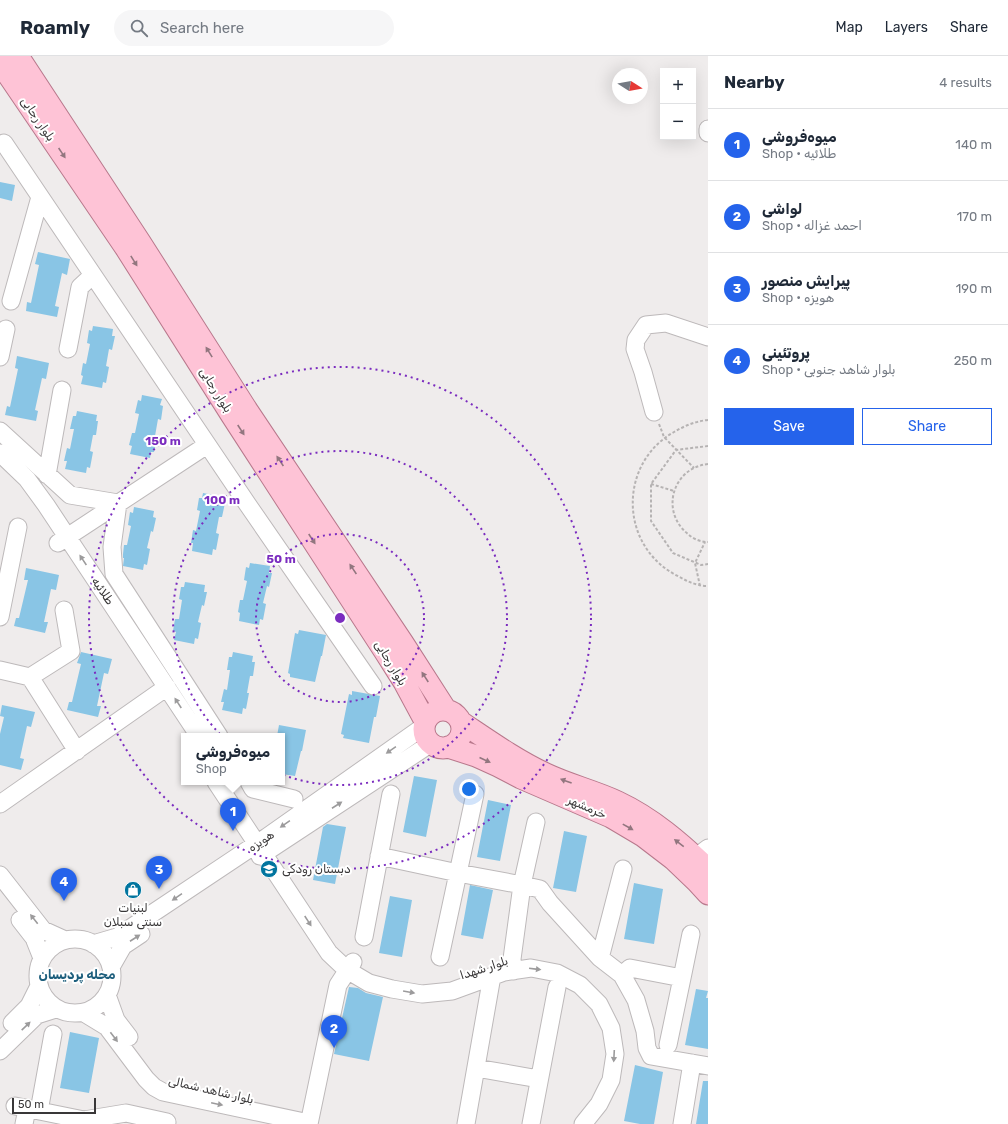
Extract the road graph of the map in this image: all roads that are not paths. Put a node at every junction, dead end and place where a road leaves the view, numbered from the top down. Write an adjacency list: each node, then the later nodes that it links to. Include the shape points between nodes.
1 (18, 56): 30 (main road, بلوار رجایی, one-way to 1, via 247,410)
2 (0, 63): 34 (main road, بلوار رجایی, one-way to 34, via 125,246 404,682)
3 (708, 129): 4 (street)
4 (708, 133)
5 (4, 143): 6 (street)
6 (40, 197): 7 (street); 8 (street)
7 (93, 275): 11 (street, via 80,287); 16 (street)
8 (12, 301)
9 (6, 329): 12 (street)
10 (708, 337): 14 (street, via 666,323 646,325 639,333 635,349)
11 (68, 349)
12 (0, 357)
13 (62, 390): 19 (street)
14 (654, 412)
15 (0, 431): 19 (street)
16 (207, 445): 20 (street); 28 (street)
17 (0, 453): 22 (street, طلائیه, via 27,479)
18 (0, 469): 22 (street, طلائیه)
19 (47, 475): 20 (street, via 70,495)
20 (118, 503): 22 (street); 33 (street, via 112,547 114,574)
21 (18, 527): 23 (street)
22 (62, 540): 29 (street, طلائیه)
23 (3, 591): 25 (street)
24 (64, 610): 27 (street, via 71,651)
25 (0, 617)
26 (0, 670): 27 (street)
27 (30, 677): 35 (street)
28 (373, 686)
29 (163, 691): 31 (street, طلائیه); 32 (street, طلائیه, one-way to 29); 35 (street)
30 (453, 716): 34 (main road, via 439,710 433,712); 34 (main road, via 462,728 458,740); 46 (main road, خرمشهر, one-way to 30, via 618,802 547,775)
31 (184, 733)
32 (197, 733)
33 (217, 733)
34 (432, 735): 44 (street, هویزه); 52 (main road, خرمشهر, one-way to 52, via 637,832 673,858)
35 (77, 751): 42 (street)
36 (218, 785): 44 (street)
37 (232, 785): 44 (street)
38 (251, 785): 41 (street, via 253,789)
39 (391, 794): 45 (street)
40 (475, 794): 48 (street)
41 (294, 800)
42 (0, 804)
43 (536, 822): 50 (street)
44 (264, 845): 56 (street, هویزه, one-way to 56, via 117,937); 61 (street, بلوار شهدا, via 329,953); 62 (street, هویزه, one-way to 44, via 123,946)
45 (379, 856): 48 (street); 54 (street)
46 (704, 858)
47 (623, 869): 59 (street)
48 (458, 873): 50 (street); 57 (street)
49 (0, 875): 55 (street, one-way to 49, via 43,930)
50 (522, 885): 59 (street, via 540,889); 60 (street)
51 (0, 894): 58 (street, via 34,938)
52 (708, 894)
53 (690, 934): 66 (street)
54 (364, 937)
55 (65, 940): 56 (street, via 80,940); 58 (street, via 52,947)
56 (94, 944): 62 (street, via 104,954)
57 (440, 957)
58 (42, 958): 67 (street, via 38,971)
59 (600, 958): 63 (street)
60 (512, 965): 64 (street, بلوار شهدا, via 504,972); 65 (street, بلوار شهدا, via 502,960); 86 (street, بلوار شهدا, one-way to 86, via 557,972 580,985 599,1004 611,1028 615,1054 611,1080 599,1104); 87 (street, بلوار شهدا, via 531,956 561,961 587,975 609,997 622,1024 627,1054 622,1084)
61 (351, 966): 65 (street, بلوار شهدا, via 369,983 422,994 452,991); 81 (street, via 338,985)
62 (111, 967): 69 (street, via 111,982)
63 (622, 975): 66 (street, via 630,968); 76 (street, via 636,1000 645,1031 646,1048 651,1056)
64 (492, 976): 65 (street, بلوار شهدا); 77 (street)
65 (472, 977)
66 (682, 978): 74 (street)
67 (38, 986): 70 (street, via 45,999); 73 (street, via 29,1006)
68 (557, 987): 78 (street)
69 (107, 995): 71 (street, via 97,1006); 81 (street, بلوار شاهد شمالی, via 116,1020 161,1077)
70 (56, 1009): 71 (street, via 69,1013); 75 (street, one-way to 70, via 37,1015)
71 (84, 1013): 79 (street, بلوار شاهد شمالی, one-way to 79, via 107,1027 146,1079 163,1092)
72 (53, 1034): 80 (street)
73 (0, 1035)
74 (668, 1045)
75 (0, 1051)
76 (700, 1065): 88 (street)
77 (476, 1068): 78 (street); 84 (street)
78 (539, 1079): 85 (street)
79 (173, 1095): 81 (street, بلوار شاهد شمالی, one-way to 81); 83 (street)
80 (26, 1112): 82 (street)
81 (310, 1120)
82 (83, 1122): 83 (street, via 126,1113)
83 (167, 1123)
84 (466, 1124)
85 (531, 1124)
86 (583, 1124)
87 (598, 1124)
88 (682, 1124)

